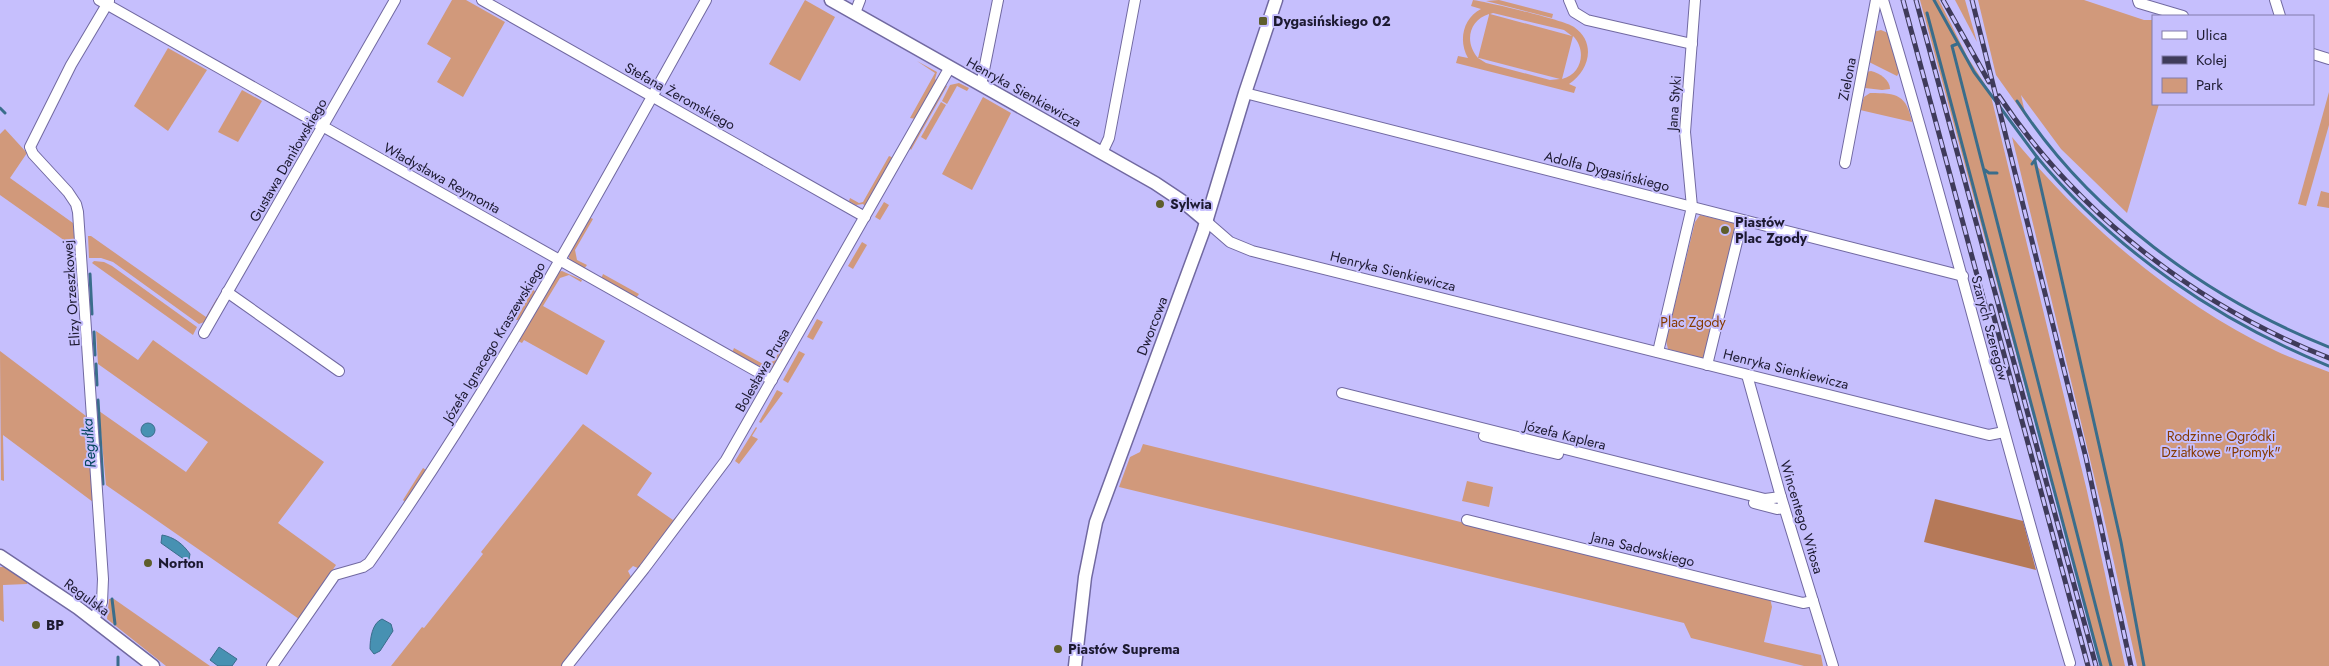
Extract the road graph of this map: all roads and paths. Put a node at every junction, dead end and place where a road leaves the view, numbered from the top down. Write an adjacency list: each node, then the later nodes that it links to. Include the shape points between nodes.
1 (395, 0): 26 (street, Gustawa Daniłowskiego)
2 (482, 0): 25 (street, Stefana Żeromskiego)
3 (706, 0): 25 (street, Józefa Ignacego Kraszewskiego)
4 (831, 0): 16 (street, Henryka Sienkiewicza)
5 (860, 0): 16 (street)
6 (998, 0): 23 (street)
7 (1135, 0): 27 (street, via 1109,138)
8 (1276, 0): 24 (street, Dworcowa)
9 (1569, 0): 19 (street, via 1574,12 1587,20)
10 (1695, 0): 19 (street, Jana Styki)
11 (1876, 0): 28 (street, Zielona)
12 (1882, 0): 34 (street, Szarych Szeregów)
13 (2276, 0): 18 (street)
14 (105, 2): 26 (street, Władysława Reymonta); 50 (street, Elizy Orzeszkowej, via 30,147 74,200 78,212 103,579 102,602)
15 (2139, 2): 17 (street)
16 (855, 13): 22 (street, Henryka Sienkiewicza)
17 (2180, 15)
18 (2280, 15)
19 (1692, 44): 29 (street, Jana Styki, via 1685,132)
20 (2314, 54): 21 (street)
21 (2329, 59)
22 (950, 67): 23 (street, Henryka Sienkiewicza); 30 (street, Bolesława Prusa)
23 (981, 85): 27 (street, Henryka Sienkiewicza)
24 (1245, 93): 29 (street, Adolfa Dygasińskiego); 32 (street, Dworcowa)
25 (652, 96): 30 (street, Stefana Żeromskiego); 33 (street, Józefa Ignacego Kraszewskiego)
26 (323, 126): 33 (street, Władysława Reymonta); 35 (street, Gustawa Daniłowskiego)
27 (1102, 153): 32 (street, Henryka Sienkiewicza, via 1172,194)
28 (1845, 163)
29 (1692, 207): 31 (street, Adolfa Dygasińskiego); 37 (street)
30 (865, 218): 41 (street, Bolesława Prusa)
31 (1742, 221): 34 (street, Adolfa Dygasińskiego); 38 (street)
32 (1207, 222): 37 (street, Henryka Sienkiewicza, via 1228,240 1252,251); 55 (street, Dworcowa, via 1098,514)
33 (560, 260): 41 (street, Władysława Reymonta); 53 (street, Józefa Ignacego Kraszewskiego, via 477,402 371,560 366,566 335,575)
34 (1963, 276): 43 (street, Szarych Szeregów)
35 (228, 292): 36 (street, Gustawa Daniłowskiego); 39 (street)
36 (204, 333)
37 (1658, 352): 38 (street, Henryka Sienkiewicza)
38 (1707, 365): 40 (street, Henryka Sienkiewicza)
39 (339, 371)
40 (1746, 374): 43 (street, Henryka Sienkiewicza, via 1989,435); 45 (street, Wincentego Witosa)
41 (772, 380): 54 (street, Bolesława Prusa, via 720,469)
42 (1342, 392): 45 (street, Józefa Kaplera, via 1765,499)
43 (2004, 432): 51 (street, Szarych Szeregów)
44 (1484, 436): 46 (street, Józefa Kaplera, via 1772,508)
45 (1781, 497): 46 (street, Wincentego Witosa)
46 (1784, 508): 49 (street, Wincentego Witosa)
47 (1467, 520): 49 (street, Jana Sadowskiego, via 1804,603)
48 (0, 556): 50 (street, Regulska)
49 (1813, 601): 56 (street, Wincentego Witosa)
50 (94, 620): 52 (street, Regulska)
51 (2070, 663)
52 (153, 666)
53 (272, 666)
54 (567, 666)
55 (1074, 666)
56 (1833, 666)

